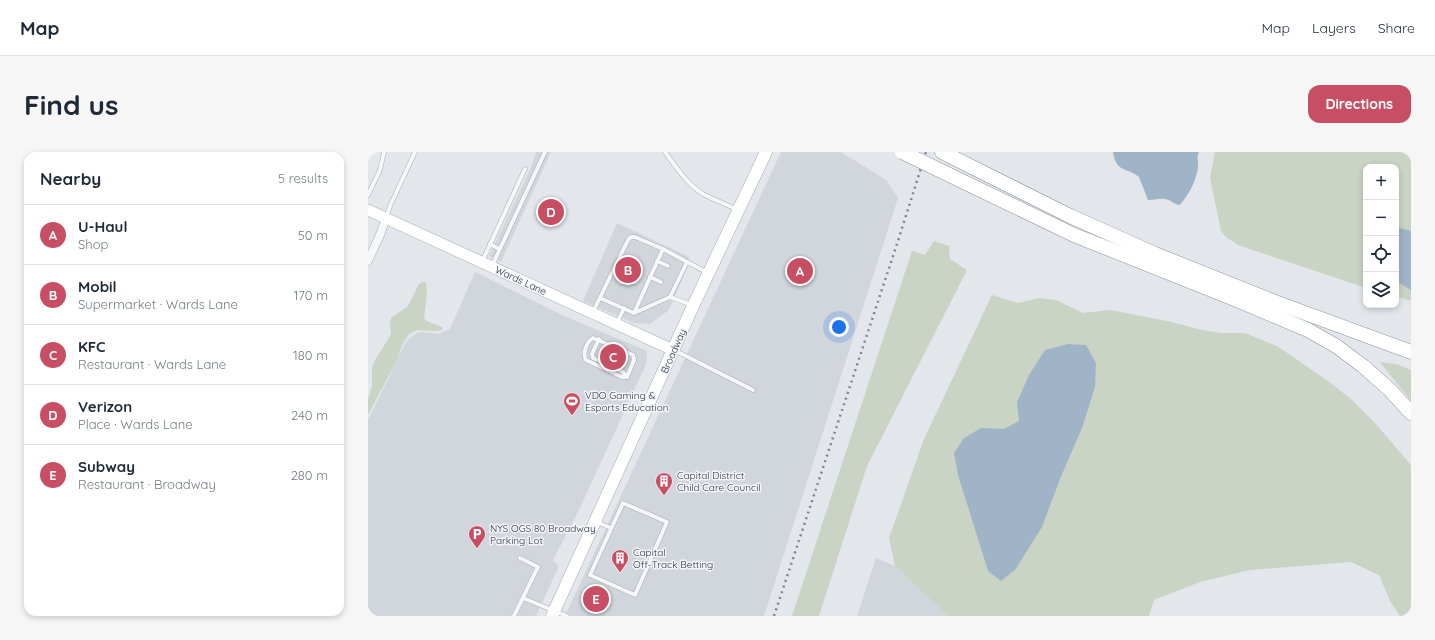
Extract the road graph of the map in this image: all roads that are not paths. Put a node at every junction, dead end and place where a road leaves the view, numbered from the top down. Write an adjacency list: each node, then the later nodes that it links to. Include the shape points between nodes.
1 (384, 152): 9 (lane, via 380,170)
2 (415, 152): 12 (lane)
3 (545, 152): 15 (lane)
4 (665, 152): 11 (lane, via 682,175 698,190)
5 (766, 152): 11 (main road, Broadway)
6 (902, 152): 26 (highway, bridge, via 1074,234)
7 (942, 152): 26 (highway, via 1070,216)
8 (525, 169): 13 (lane)
9 (368, 195)
10 (368, 210): 12 (street, Wards Lane)
11 (738, 210): 23 (main road, Broadway)
12 (386, 218): 16 (street); 19 (street, Wards Lane)
13 (490, 244): 15 (lane); 19 (lane)
14 (663, 249): 17 (lane); 18 (lane); 28 (lane, via 631,237)
15 (500, 250): 19 (lane)
16 (368, 261)
17 (657, 261): 20 (lane); 24 (lane)
18 (687, 262): 22 (lane); 23 (lane)
19 (486, 264): 31 (street, Wards Lane)
20 (668, 266)
21 (677, 270): 22 (lane)
22 (682, 272): 27 (lane, via 672,287)
23 (708, 273): 29 (main road, Broadway)
24 (650, 277): 25 (lane); 32 (lane)
25 (661, 282)
26 (1239, 294): 35 (highway); 37 (highway); 38 (highway, via 1294,318); 41 (highway, via 1336,346 1377,378)
27 (670, 297): 29 (lane); 32 (lane)
28 (600, 298): 30 (lane); 31 (lane)
29 (693, 306): 36 (main road, Broadway)
30 (624, 308): 32 (lane); 33 (lane)
31 (593, 313): 33 (street, Wards Lane)
32 (634, 313)
33 (616, 324): 36 (street, Wards Lane)
34 (599, 339): 39 (lane, via 592,354 593,358); 39 (lane, via 634,356); 39 (lane, via 590,340 584,353 585,358 622,377)
35 (1411, 342)
36 (673, 350): 40 (lane); 42 (main road, Broadway)
37 (1411, 352)
38 (1411, 361)
39 (627, 376)
40 (754, 390)
41 (1411, 414)
42 (595, 521): 43 (lane); 46 (main road, Broadway)
43 (611, 528): 43 (lane, via 623,503 667,522 635,595 590,575)
44 (520, 558): 45 (lane, via 538,567)
45 (523, 598): 46 (lane); 47 (lane)
46 (553, 614): 48 (lane)
47 (514, 616)
48 (567, 616)

